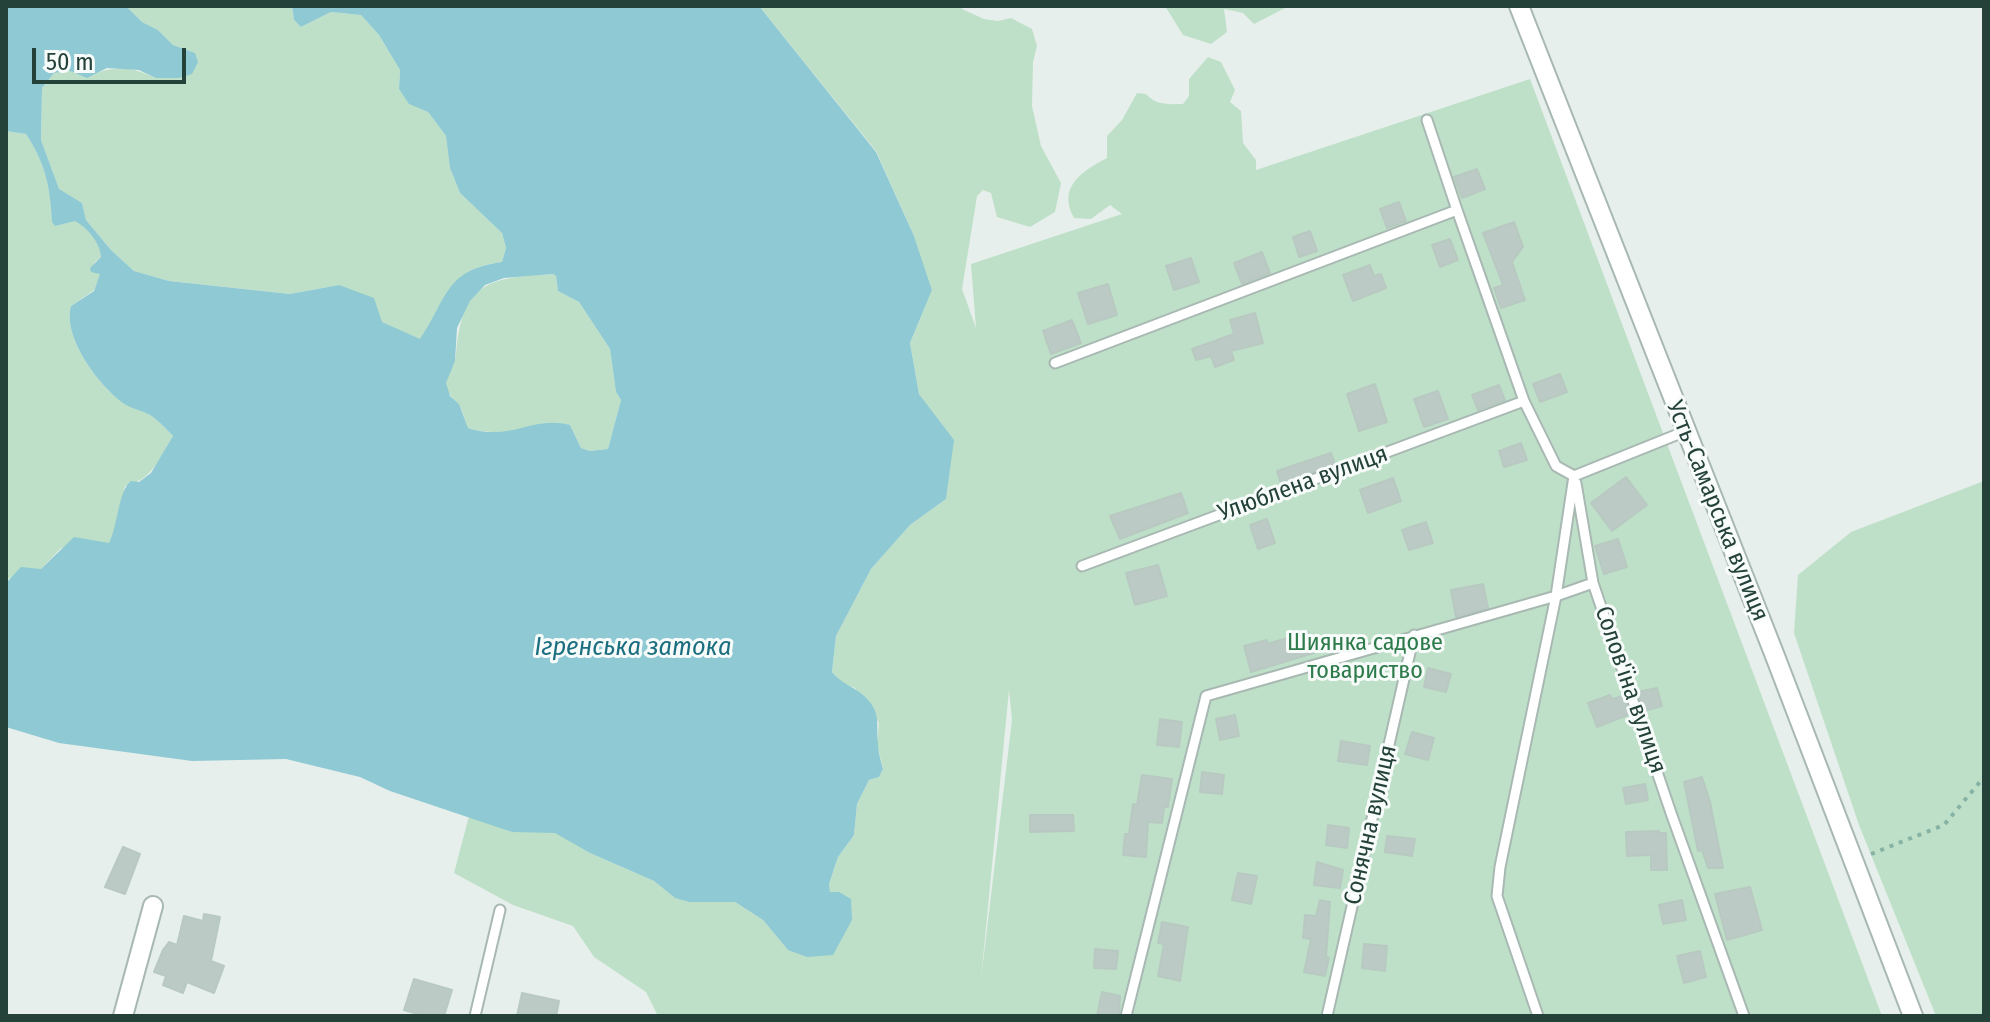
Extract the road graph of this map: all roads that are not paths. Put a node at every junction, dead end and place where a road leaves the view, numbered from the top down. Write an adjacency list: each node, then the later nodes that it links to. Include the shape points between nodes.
1 (1519, 6): 6 (street, Усть-Самарська вулиця)
2 (1427, 120): 3 (lane)
3 (1457, 210): 4 (lane); 5 (lane)
4 (1055, 363)
5 (1524, 401): 7 (lane, via 1556,466); 8 (lane, Улюблена вулиця)
6 (1686, 431): 7 (lane); 20 (street, Усть-Самарська вулиця)
7 (1574, 476): 9 (lane); 10 (lane)
8 (1082, 566)
9 (1593, 583): 10 (lane, Солов'їна вулиця); 19 (lane, Солов'їна вулиця)
10 (1556, 596): 11 (lane); 18 (lane, Солов'їна вулиця, via 1497,896)
11 (1414, 635): 16 (lane, via 1206,696); 17 (lane, Сонячна вулиця)
12 (153, 906): 14 (street)
13 (500, 910): 15 (lane)
14 (123, 1016)
15 (475, 1016)
16 (1126, 1016)
17 (1327, 1016)
18 (1538, 1016)
19 (1744, 1016)
20 (1913, 1016)

